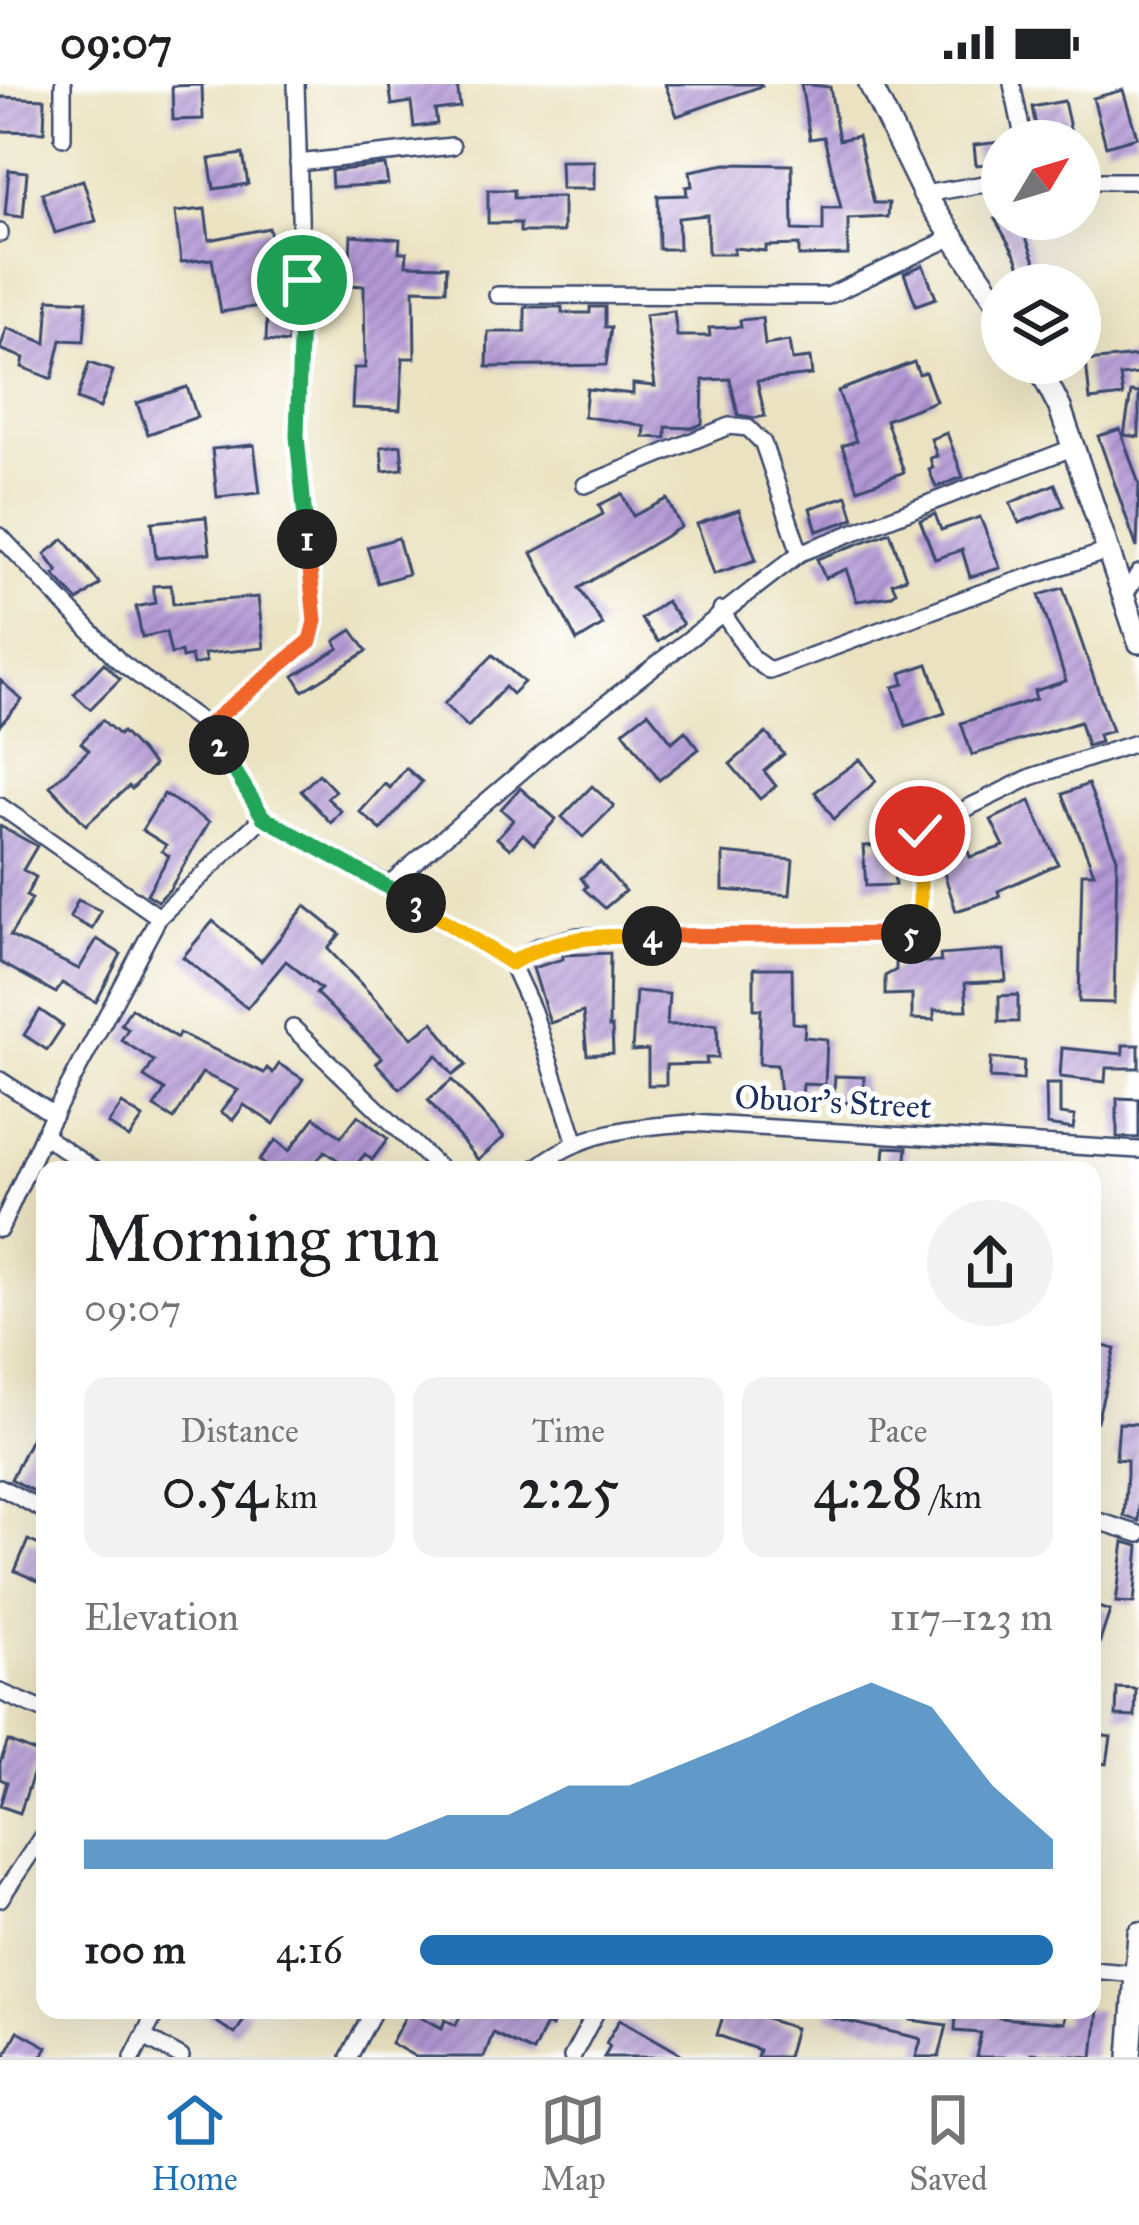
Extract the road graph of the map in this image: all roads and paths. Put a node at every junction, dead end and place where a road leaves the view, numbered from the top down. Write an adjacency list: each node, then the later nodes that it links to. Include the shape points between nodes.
1 (63, 84): 6 (street)
2 (296, 84): 8 (street)
3 (870, 84): 12 (street)
4 (1012, 84): 5 (street)
5 (1020, 120)
6 (63, 138)
7 (452, 146): 8 (street)
8 (298, 163): 26 (street, via 297,436 315,621 310,641)
9 (1101, 181): 10 (street)
10 (1139, 181)
11 (981, 184): 12 (street)
12 (924, 194): 13 (street)
13 (953, 237): 14 (street); 15 (street, via 828,296)
14 (981, 278)
15 (497, 295)
16 (1048, 384): 17 (street)
17 (1072, 448): 20 (street); 21 (street)
18 (585, 485): 21 (street, via 729,426 748,428 763,443)
19 (1, 541): 26 (street, via 119,661)
20 (1111, 550): 23 (street); 24 (street, via 770,671)
21 (800, 553): 24 (street)
22 (1139, 573): 23 (street)
23 (1124, 596): 25 (street)
24 (721, 610): 30 (street)
25 (1139, 642)
26 (207, 726): 29 (street)
27 (1139, 742): 32 (street, via 1031,777 920,831 920,922 909,935 578,936)
28 (0, 806): 31 (street)
29 (263, 817): 30 (street); 31 (street)
30 (388, 885): 32 (street)
31 (159, 917): 35 (street)
32 (511, 963): 37 (street)
33 (293, 1028): 40 (street)
34 (0, 1080): 35 (street)
35 (54, 1114): 36 (street)
36 (43, 1135): 39 (street); 42 (street)
37 (576, 1143): 38 (street, Obuor’s Street, via 617,1129 691,1123); 41 (street, Obuor’s Street)
38 (1139, 1150)
39 (81, 1161)
40 (432, 1161)
41 (545, 1161)
42 (0, 1229)
43 (0, 1487): 44 (street)
44 (36, 1506)
45 (1101, 1522): 46 (street)
46 (1139, 1534)
47 (0, 1692): 48 (street)
48 (36, 1707)
49 (36, 1845): 50 (street)
50 (0, 1899)
51 (1139, 1933): 53 (street)
52 (1101, 1971): 53 (street)
53 (1137, 1974): 62 (street)
54 (153, 2019): 57 (street)
55 (369, 2019): 60 (street)
56 (591, 2019): 61 (street)
57 (144, 2037): 58 (street); 59 (street)
58 (133, 2057)
59 (181, 2057)
60 (349, 2057)
61 (572, 2057)
62 (1130, 2057)

